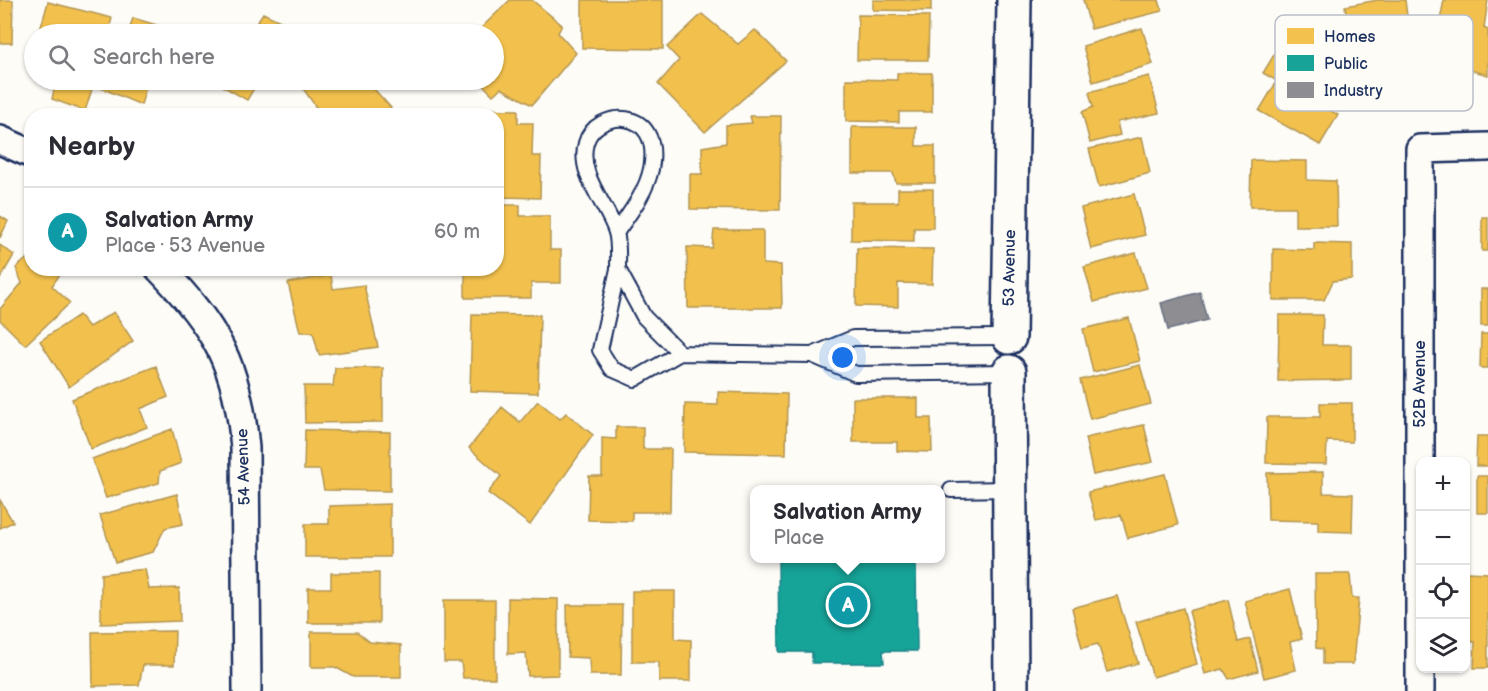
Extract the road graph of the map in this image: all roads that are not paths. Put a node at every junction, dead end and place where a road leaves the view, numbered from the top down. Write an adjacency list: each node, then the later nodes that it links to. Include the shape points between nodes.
1 (1014, 0): 8 (street, 53 Avenue)
2 (0, 140): 4 (street)
3 (1488, 147): 16 (street, 52B Avenue, via 1420,149)
4 (24, 150)
5 (616, 233): 5 (lane, via 641,195 651,170 652,145 645,128 635,121 617,118 597,128 586,142 586,169); 6 (lane)
6 (618, 269): 9 (lane, via 644,317); 9 (lane, via 600,350 612,369 635,379)
7 (167, 276): 14 (street, 54 Avenue, via 193,304 218,340 233,375 242,411)
8 (1009, 337): 10 (lane, via 853,338); 11 (street)
9 (680, 353): 10 (lane)
10 (812, 355): 11 (lane, via 856,374)
11 (1009, 372): 12 (street)
12 (1010, 489): 13 (lane); 15 (street)
13 (951, 490)
14 (247, 691)
15 (1011, 691)
16 (1420, 691)

